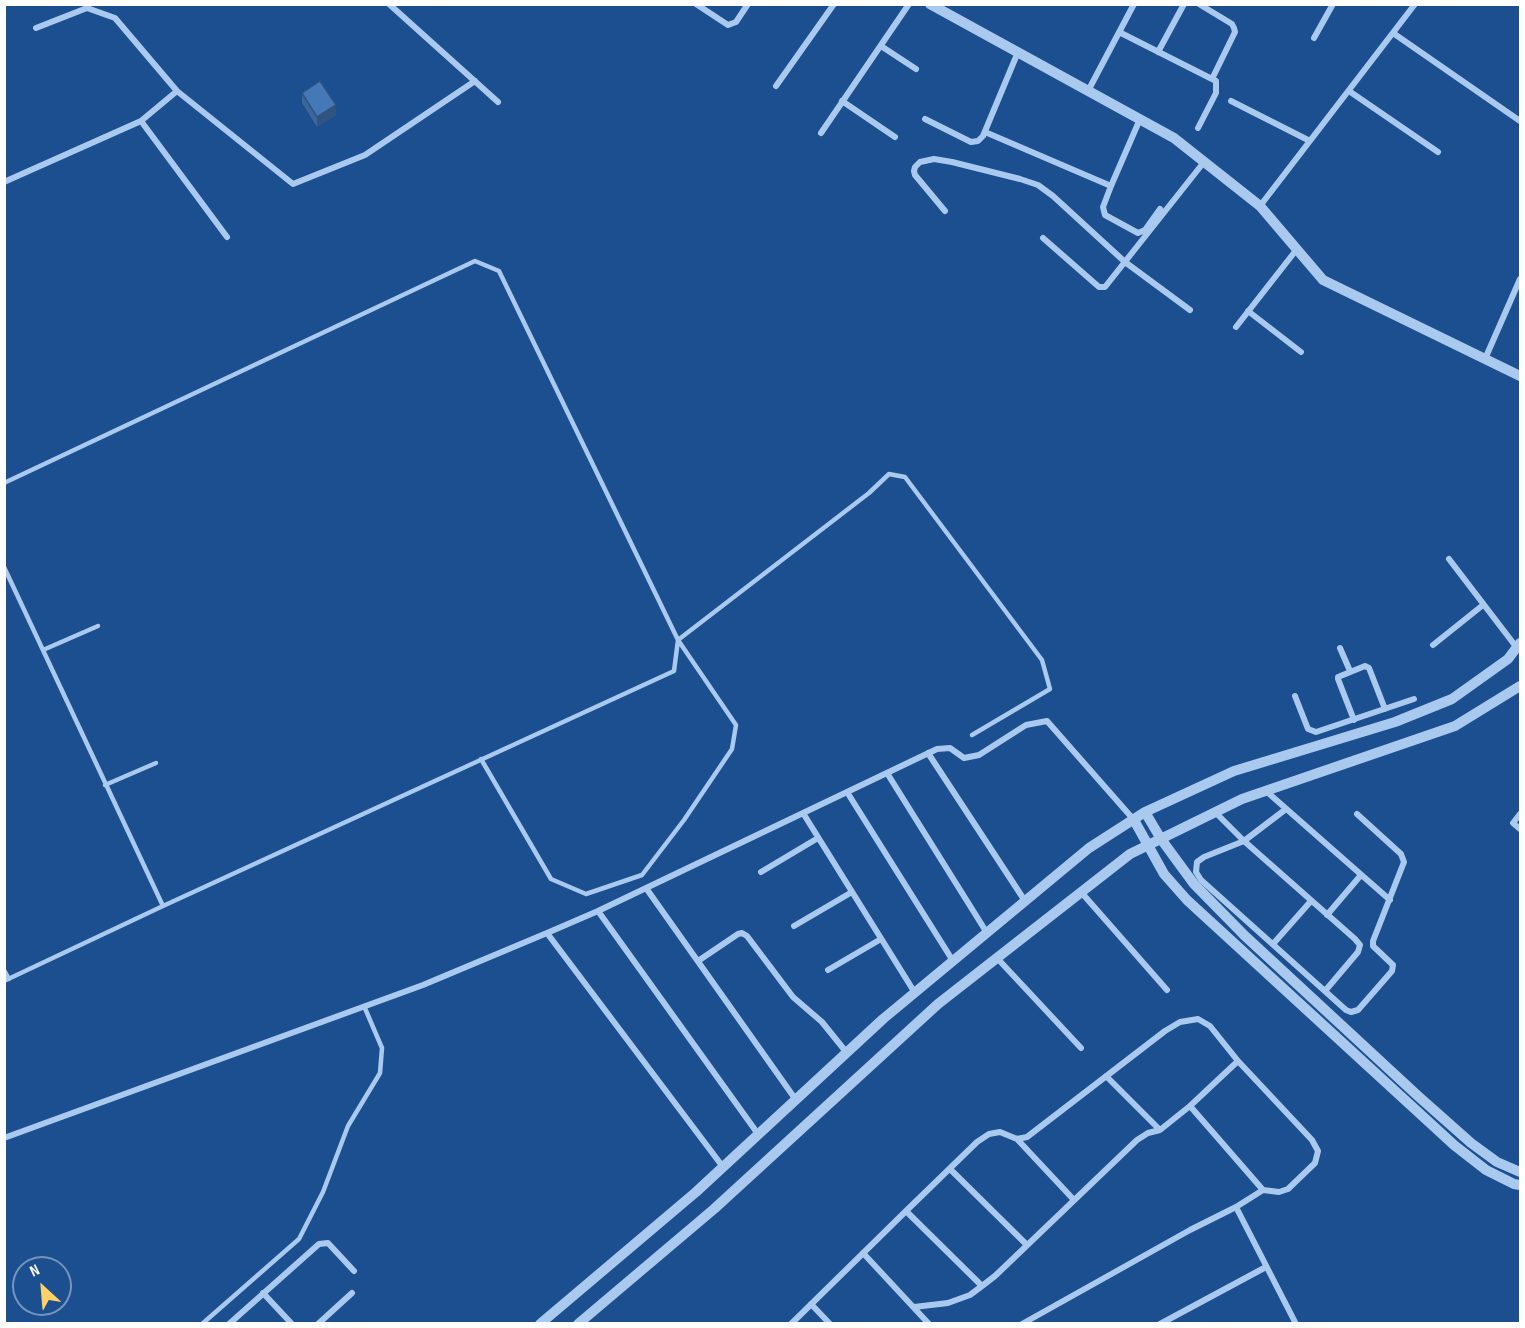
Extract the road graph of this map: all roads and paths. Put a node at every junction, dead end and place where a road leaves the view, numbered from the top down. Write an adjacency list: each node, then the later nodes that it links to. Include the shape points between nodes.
1 (389, 4): 21 (street)
2 (696, 4): 3 (street, via 728,25 736,22)
3 (748, 4)
4 (834, 4): 22 (street)
5 (909, 4): 16 (street)
6 (930, 4): 17 (street)
7 (1134, 4): 13 (street)
8 (1184, 4): 18 (street)
9 (1199, 4): 20 (street, via 1232,24 1235,32)
10 (1333, 4): 15 (street)
11 (1413, 5): 14 (street)
12 (36, 28): 23 (street, via 87,8 115,18)
13 (1119, 32): 18 (street); 24 (street)
14 (1393, 33): 25 (street); 32 (street)
15 (1314, 38)
16 (881, 46): 19 (street); 27 (street)
17 (1018, 52): 24 (street); 34 (street)
18 (1158, 52): 20 (street)
19 (916, 69)
20 (1212, 79): 33 (street, via 1216,81 1216,93)
21 (476, 81): 23 (street, via 365,155 294,184); 28 (street)
22 (776, 87)
23 (177, 91): 31 (street)
24 (1088, 91): 30 (street)
25 (1348, 91): 37 (street); 38 (street)
26 (1231, 100): 37 (street)
27 (842, 101): 35 (street); 36 (street)
28 (498, 102)
29 (925, 119): 34 (street, via 972,142)
30 (1140, 119): 39 (street); 41 (street)
31 (141, 121): 40 (street); 45 (street)
32 (1521, 121)
33 (1198, 128)
34 (985, 132): 41 (street)
35 (821, 133)
36 (895, 137)
37 (1310, 141): 42 (street)
38 (1438, 152)
39 (1204, 162): 42 (street); 48 (street)
40 (4, 182)
41 (1111, 186): 43 (street, via 1103,207 1105,215 1138,233 1145,230)
42 (1260, 206): 47 (street)
43 (1160, 209)
44 (945, 211): 48 (street, via 915,175 920,162 951,162 1038,185)
45 (227, 237)
46 (1043, 238): 48 (street, via 1098,287 1105,287)
47 (1297, 249): 51 (street); 54 (street, via 1323,280)
48 (1125, 262): 50 (street)
49 (1521, 279): 54 (street)
50 (1190, 310)
51 (1248, 311): 52 (street); 53 (street)
52 (1236, 327)
53 (1301, 352)
54 (1485, 358): 55 (street)
55 (1521, 376)
56 (4, 483): 61 (lane, via 475,261 499,271)
57 (1449, 559): 59 (street)
58 (4, 567): 65 (lane)
59 (1483, 605): 62 (street); 63 (street)
60 (98, 626): 65 (lane)
61 (678, 640): 74 (lane, via 890,474 905,477 1042,660 1050,689); 76 (lane, via 674,671); 76 (lane, via 736,725 732,749 642,874 586,894 551,879)
62 (1433, 645)
63 (1519, 646): 73 (street, via 1508,659 1452,699)
64 (1340, 648): 66 (street)
65 (43, 650): 79 (lane)
66 (1350, 671): 70 (street, via 1368,666); 72 (street, via 1338,679)
67 (1521, 686): 80 (street, via 1455,726)
68 (1295, 696): 72 (street, via 1308,729 1313,732)
69 (1414, 699): 70 (street)
70 (1385, 709): 71 (street)
71 (1367, 715): 72 (street); 73 (street)
72 (1354, 720)
73 (1372, 729): 83 (street, via 1234,771)
74 (972, 735)
75 (928, 753): 78 (street); 88 (street, via 950,748 964,758 979,755 1026,725 1047,721); 100 (street)
76 (481, 759): 102 (lane)
77 (156, 763): 79 (lane)
78 (887, 773): 81 (street); 107 (street)
79 (105, 785): 102 (lane)
80 (1266, 791): 82 (street); 84 (street)
81 (847, 792): 85 (street); 112 (street)
82 (1286, 809): 92 (street); 95 (street)
83 (1145, 812): 88 (street); 91 (street)
84 (1215, 812): 91 (street); 92 (street)
85 (802, 813): 90 (street); 96 (street)
86 (1357, 814): 99 (street, via 1404,859)
87 (1521, 814): 89 (street, via 1514,823)
88 (1134, 819): 93 (street); 100 (street, via 1089,848)
89 (1521, 829)
90 (818, 838): 94 (street); 97 (street)
91 (1161, 839): 93 (street); 132 (street, via 1194,884 1418,1096 1471,1143 1497,1162)
92 (1244, 842): 101 (street); 109 (street, via 1204,857 1197,862 1196,872)
93 (1149, 845): 98 (street, via 1130,854); 133 (street, via 1164,874 1187,900 1454,1146 1486,1170)
94 (761, 872)
95 (1360, 875): 99 (street); 104 (street)
96 (646, 888): 103 (street); 111 (street)
97 (852, 892): 105 (street); 108 (street)
98 (1081, 892): 110 (street); 116 (street)
99 (1390, 900): 117 (street, via 1373,946 1393,965 1392,971 1358,1010 1346,1010)
100 (1025, 901): 107 (street)
101 (1311, 901): 104 (street); 109 (street)
102 (163, 906): 115 (lane)
103 (598, 911): 106 (street); 127 (street)
104 (1327, 915): 117 (street, via 1360,945)
105 (794, 926)
106 (547, 933): 119 (street); 130 (street)
107 (987, 933): 112 (street)
108 (881, 939): 114 (street); 118 (street)
109 (1273, 944): 117 (street)
110 (997, 958): 120 (street); 152 (street, via 938,1004 714,1209)
111 (698, 961): 121 (street, via 738,934 747,936 793,997 822,1022); 124 (street)
112 (952, 961): 118 (street)
113 (4, 970): 115 (lane)
114 (828, 970)
115 (7, 980)
116 (1167, 990)
117 (1325, 991)
118 (915, 993): 121 (street)
119 (363, 1006): 128 (street); 147 (lane, via 382,1048 380,1073 348,1126 319,1202 299,1239)
120 (1081, 1048)
121 (847, 1053): 124 (street)
122 (1238, 1061): 123 (street, via 1210,1026 1198,1019 1180,1022 1165,1031); 125 (street); 134 (street, via 1318,1151 1315,1163 1288,1189)
123 (1106, 1076): 126 (street); 129 (street, via 1027,1137)
124 (796, 1100): 127 (street)
125 (1190, 1106): 126 (street); 134 (street)
126 (1160, 1130): 135 (street, via 1137,1140)
127 (758, 1134): 130 (street)
128 (4, 1138)
129 (1017, 1138): 131 (street, via 1000,1132 989,1134); 135 (street)
130 (723, 1167): 151 (street)
131 (950, 1169): 137 (street); 138 (street)
132 (1521, 1172)
133 (1521, 1185)
134 (1263, 1190): 136 (street)
135 (1074, 1200): 138 (street)
136 (1236, 1207): 140 (street); 156 (street)
137 (906, 1211): 139 (street); 142 (street)
138 (1027, 1245): 142 (street)
139 (863, 1253): 145 (street); 146 (street)
140 (1266, 1268): 157 (street); 158 (street)
141 (354, 1271): 143 (street, via 332,1246 323,1243)
142 (982, 1286): 146 (street, via 948,1303)
143 (263, 1293): 148 (street); 149 (street)
144 (352, 1293): 150 (street)
145 (811, 1304): 153 (street); 154 (street)
146 (914, 1307): 155 (street)
147 (202, 1323)
148 (229, 1323)
149 (292, 1323)
150 (318, 1323)
151 (540, 1323)
152 (578, 1323)
153 (791, 1323)
154 (830, 1323)
155 (929, 1323)
156 (1022, 1323)
157 (1160, 1323)
158 (1296, 1323)

